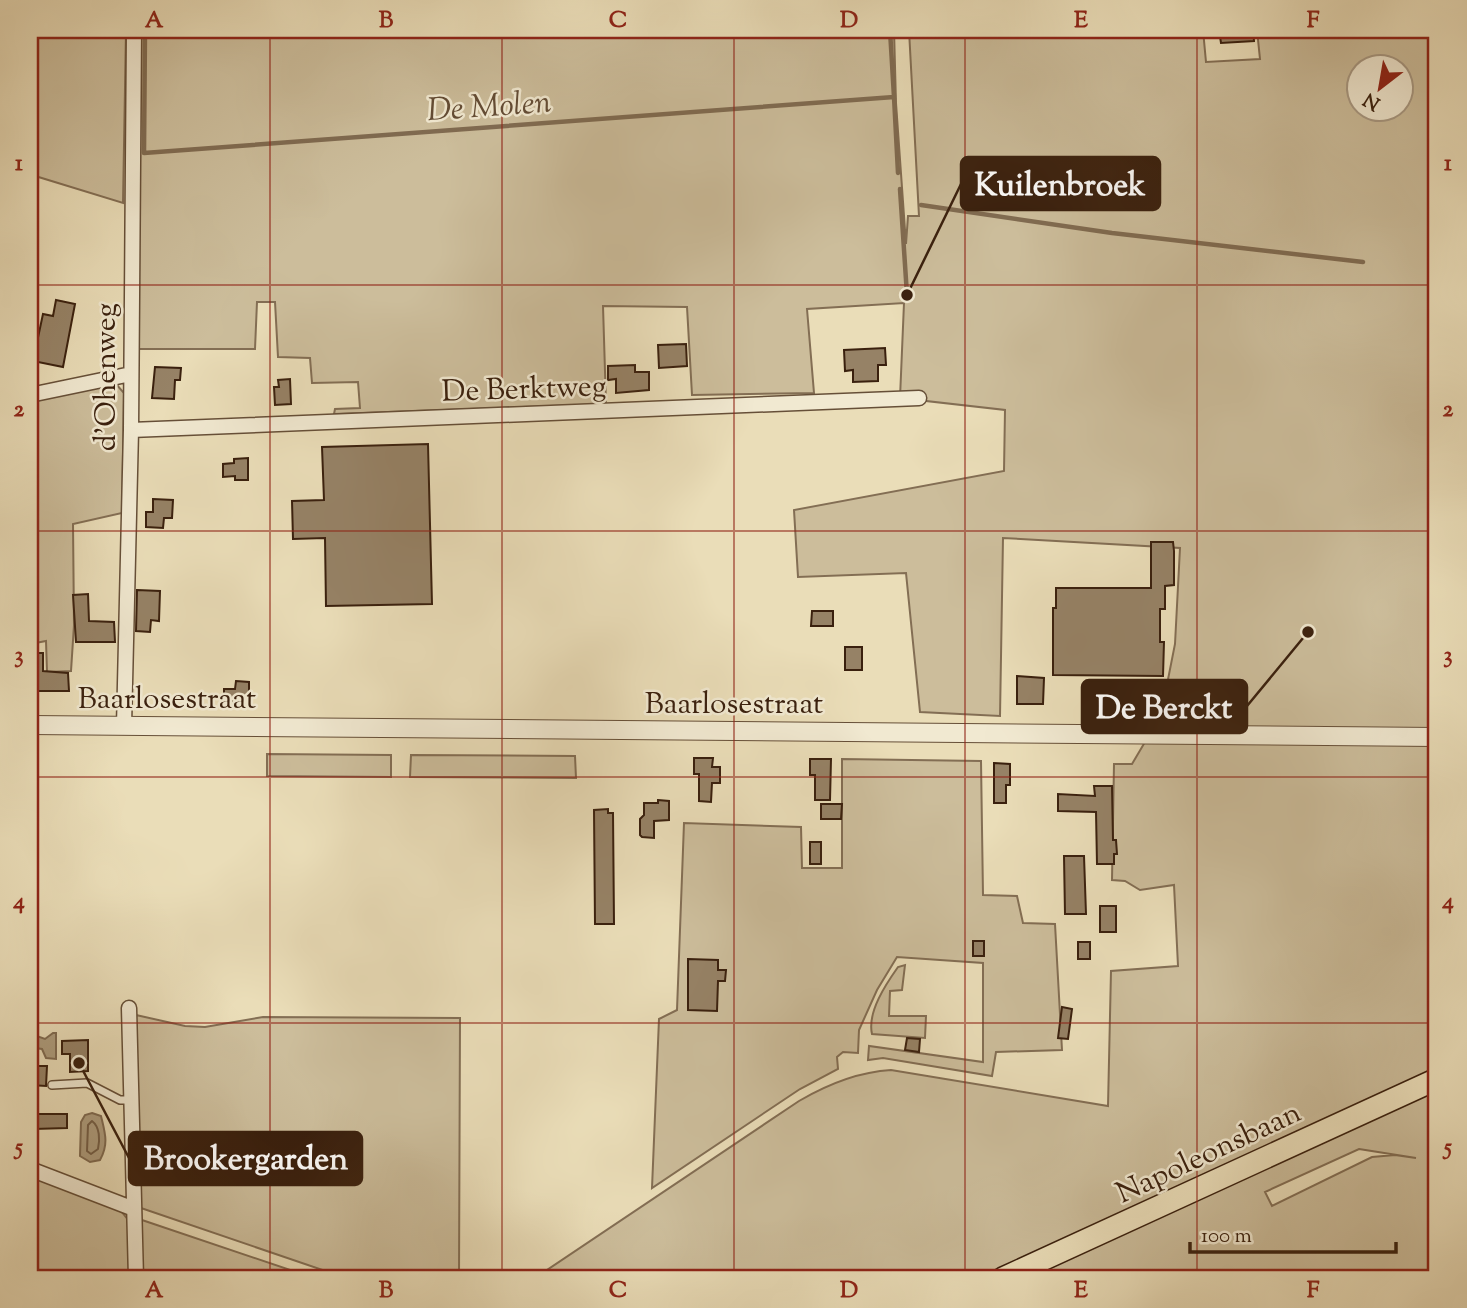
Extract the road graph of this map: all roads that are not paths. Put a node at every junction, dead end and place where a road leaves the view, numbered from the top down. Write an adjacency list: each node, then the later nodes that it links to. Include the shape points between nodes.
1 (134, 30): 2 (street, d'Ohenweg)
2 (131, 374): 3 (street); 5 (street, d'Ohenweg)
3 (30, 395)
4 (919, 398): 5 (street, De Berktweg)
5 (131, 430): 7 (street, d'Ohenweg)
6 (30, 725): 7 (street, Baarlosestraat)
7 (124, 726): 8 (street, Baarlosestraat)
8 (1437, 737)
9 (130, 1008): 12 (street)
10 (1437, 1079): 16 (main road, Napoleonsbaan)
11 (52, 1085): 12 (lane, via 87,1083 120,1100)
12 (132, 1100): 14 (street)
13 (30, 1169): 14 (street)
14 (134, 1209): 15 (street)
15 (135, 1278)
16 (1003, 1278)

